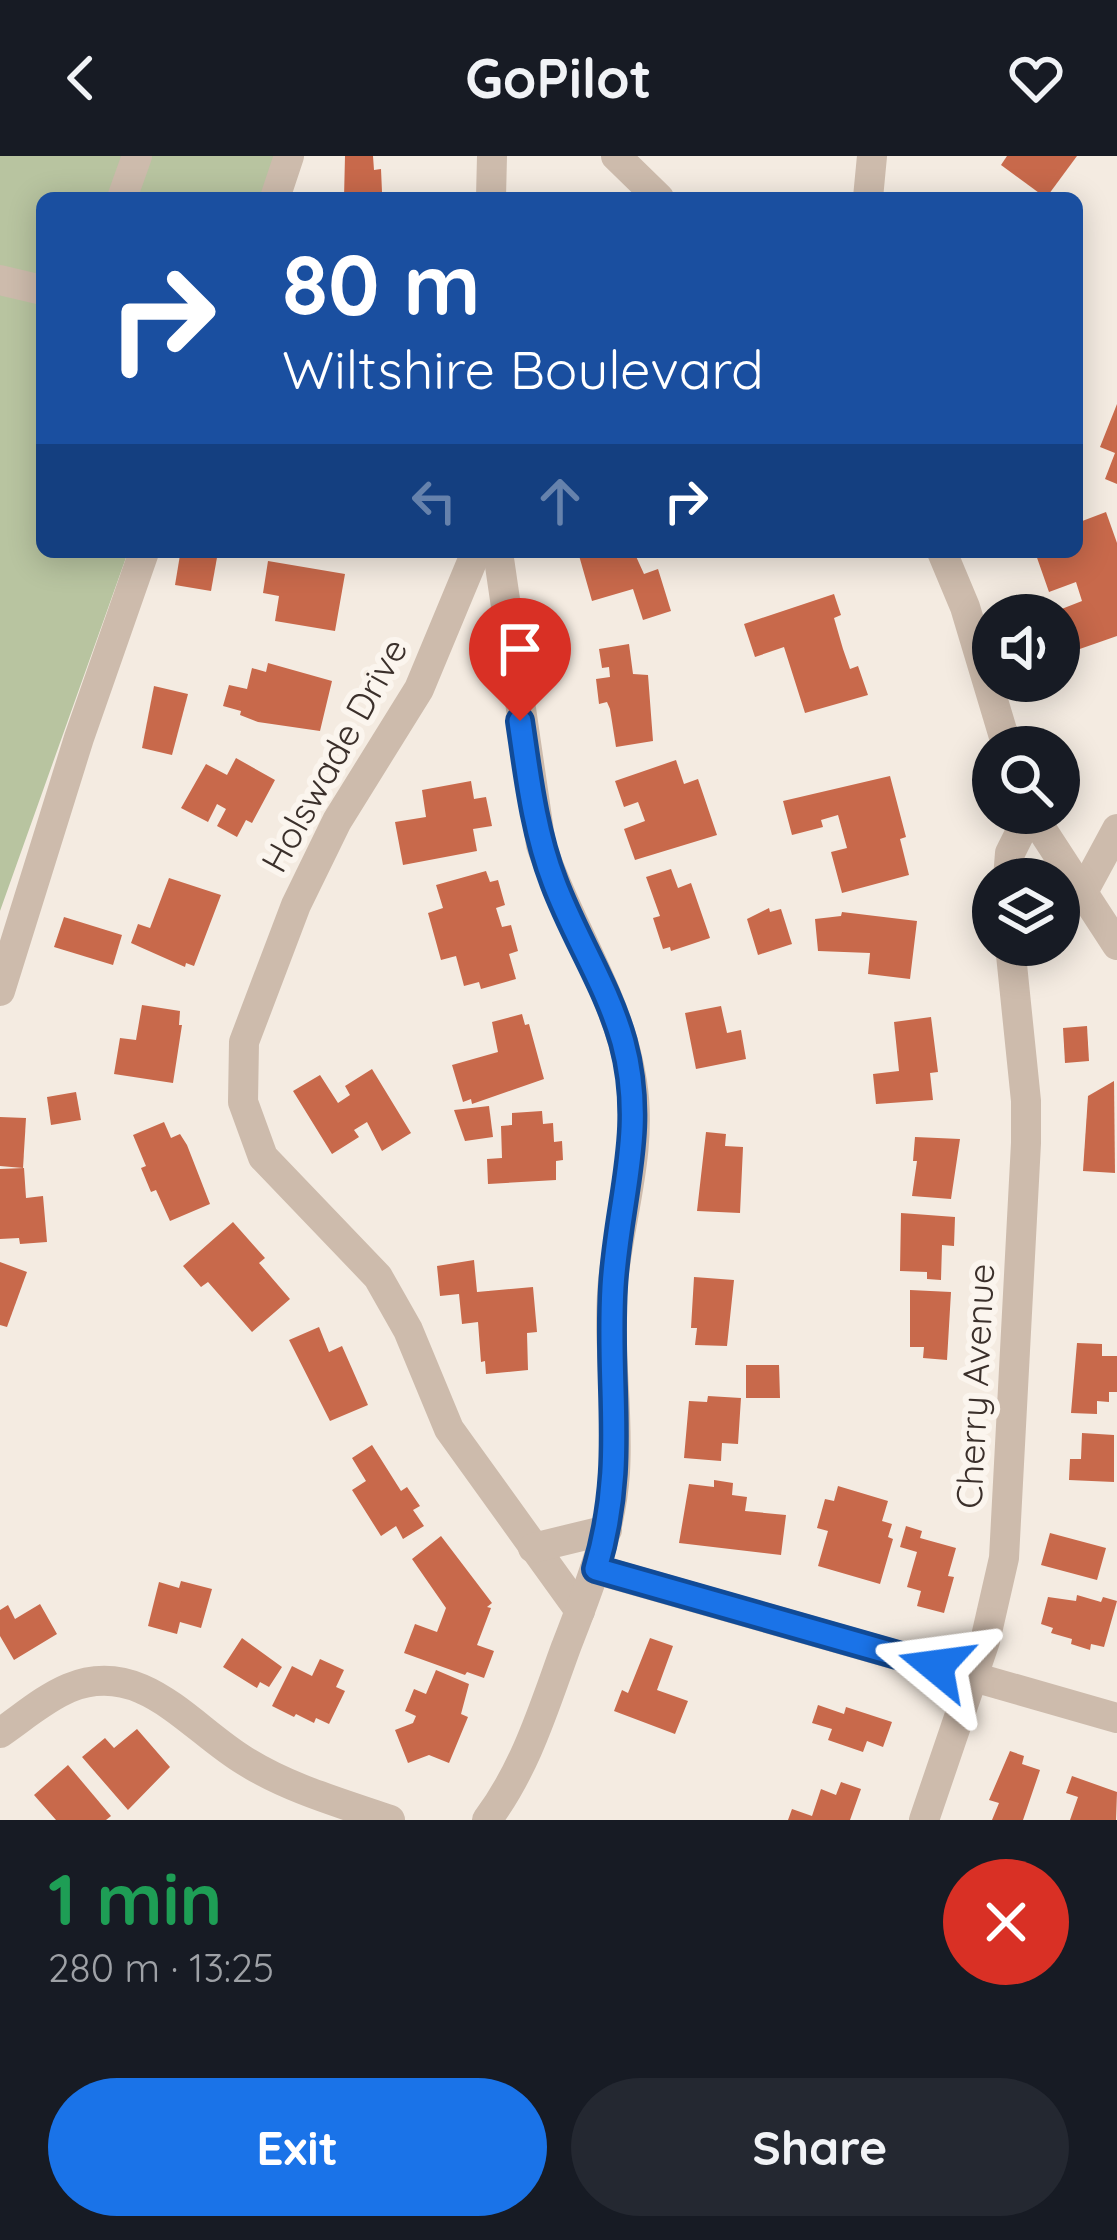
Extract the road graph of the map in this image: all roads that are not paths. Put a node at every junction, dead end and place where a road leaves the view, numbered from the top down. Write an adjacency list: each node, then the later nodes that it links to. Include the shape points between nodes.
1 (137, 156): 6 (street)
2 (289, 156): 7 (street)
3 (492, 156): 8 (street)
4 (616, 156): 9 (street)
5 (872, 156): 10 (street)
6 (124, 192)
7 (277, 192)
8 (491, 192)
9 (653, 192)
10 (869, 192)
11 (0, 280): 12 (street)
12 (36, 289)
13 (143, 558): 23 (street)
14 (474, 558): 25 (street, Holswade Drive, via 419,689 314,866 254,1010 241,1072 262,1157 378,1277 449,1429)
15 (499, 558): 24 (street, via 541,844 607,995 633,1084 635,1128 613,1286 616,1434)
16 (944, 558): 17 (street)
17 (1001, 726)
18 (1117, 829): 20 (street)
19 (1043, 834): 20 (street)
20 (1082, 894): 21 (street)
21 (1117, 945)
22 (1012, 966): 28 (street, Cherry Avenue, via 1026,1122 1008,1514 996,1602)
23 (0, 992)
24 (607, 1531): 25 (street); 26 (street)
25 (533, 1548): 27 (street, Holswade Drive)
26 (596, 1569): 27 (street); 28 (street)
27 (580, 1611): 32 (street, via 529,1748)
28 (974, 1677): 29 (street); 33 (street, Cherry Avenue)
29 (1117, 1718)
30 (0, 1733): 31 (street, via 67,1688 124,1682 152,1691 267,1774)
31 (390, 1820)
32 (487, 1820)
33 (924, 1820)

